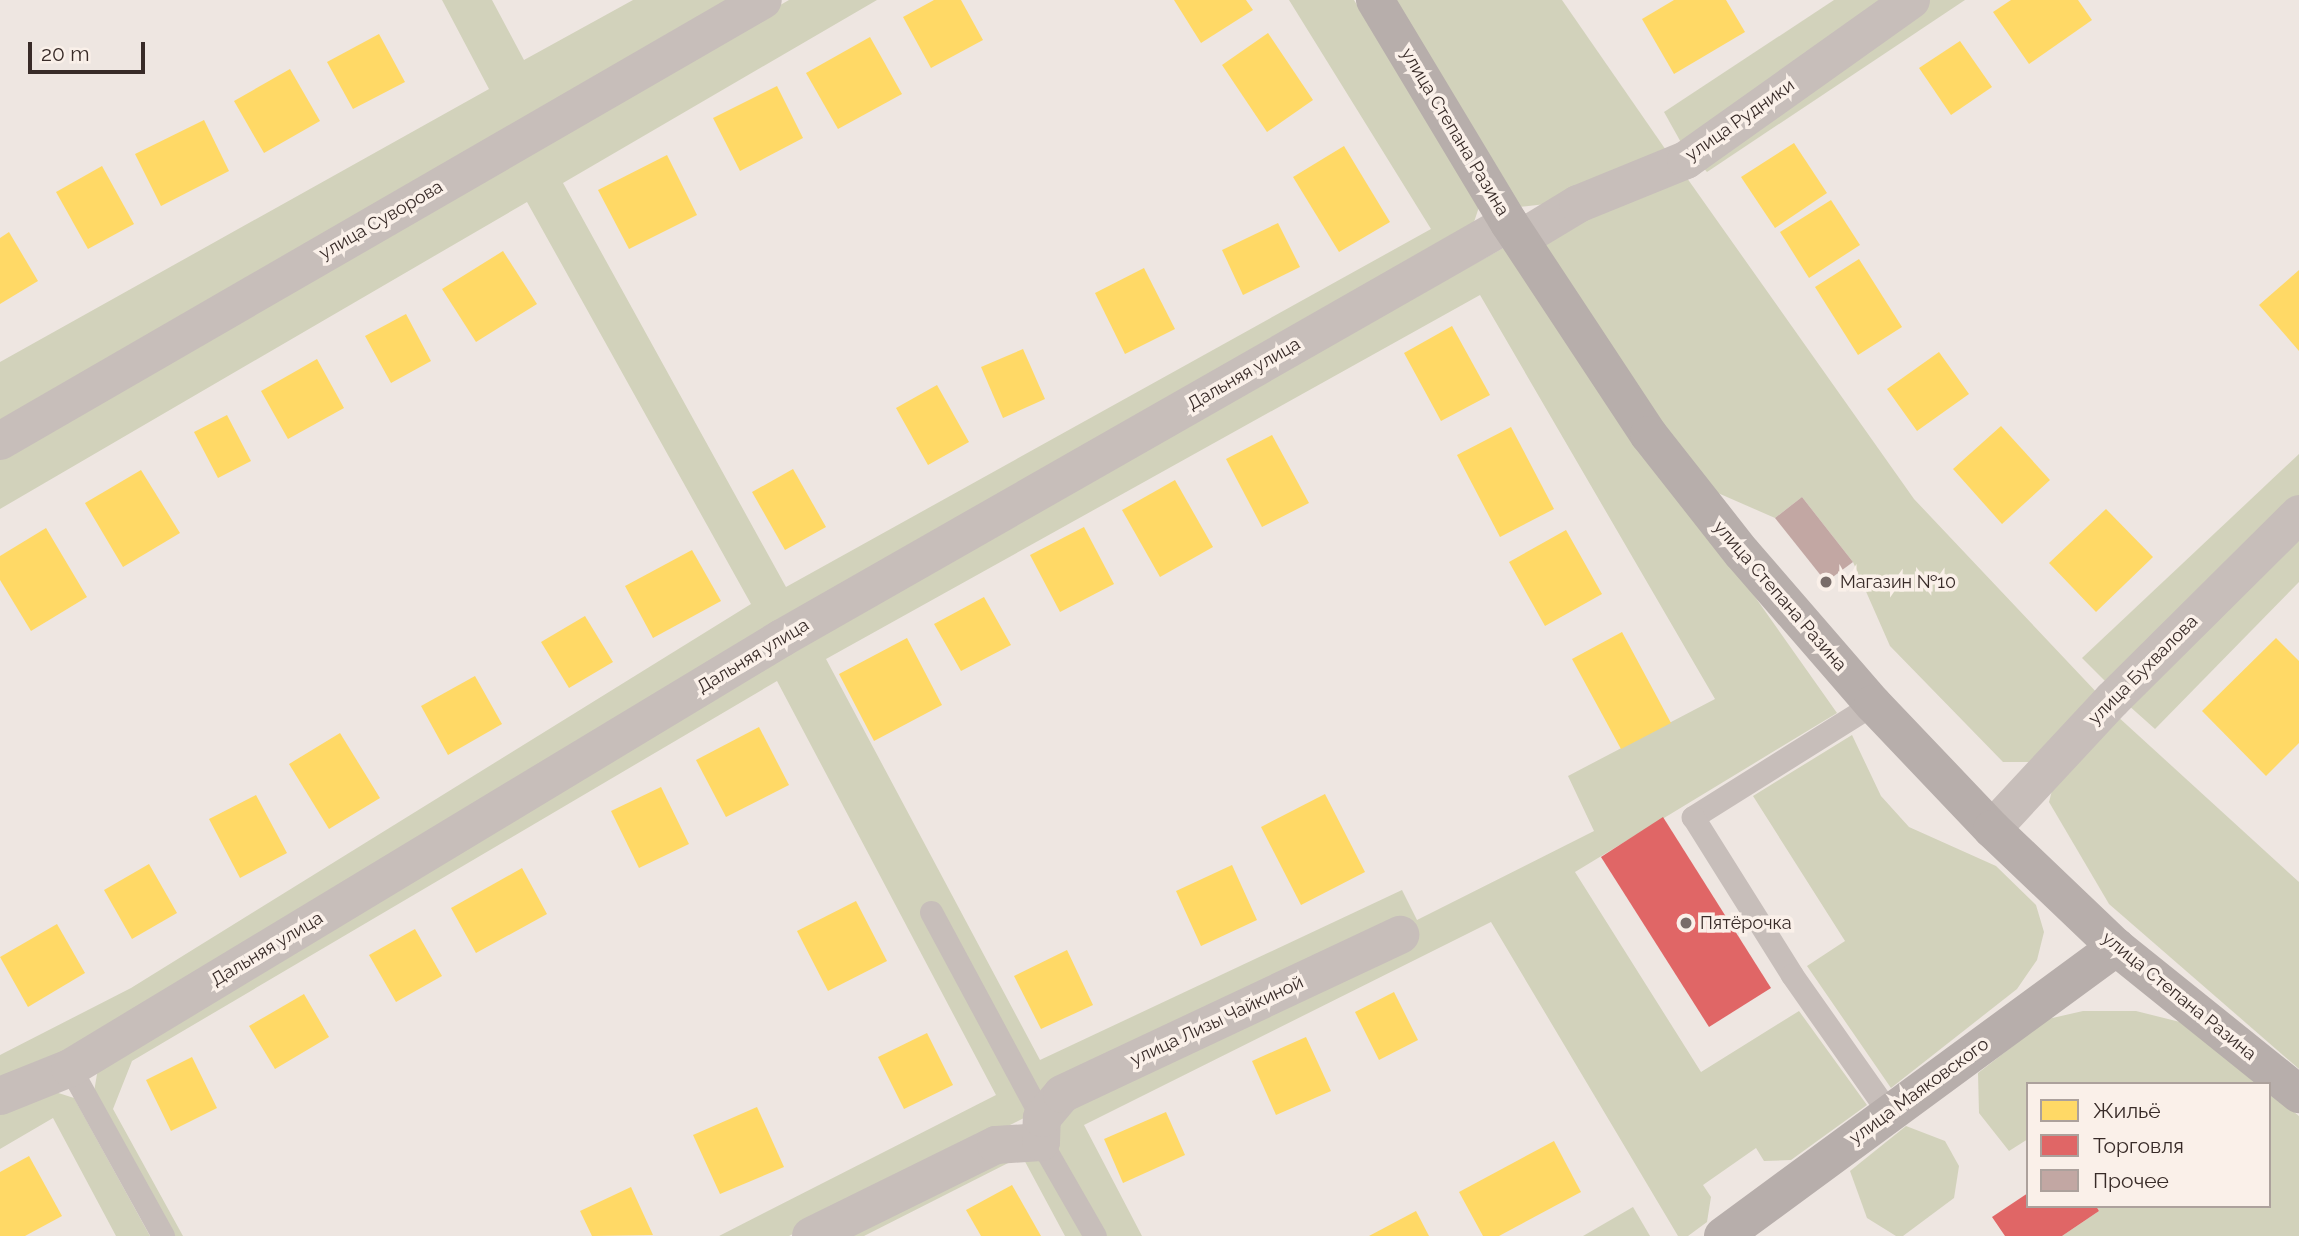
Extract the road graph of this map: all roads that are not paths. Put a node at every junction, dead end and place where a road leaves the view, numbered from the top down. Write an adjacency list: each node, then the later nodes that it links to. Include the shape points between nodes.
1 (763, 0): 5 (street, улица Суворова)
2 (1375, 0): 4 (main road, улица Степана Разина)
3 (1911, 0): 4 (street, улица Рудники, via 1685,160)
4 (1515, 231): 7 (main road, улица Степана Разина, via 1695,495); 12 (street, Дальняя улица, via 782,638)
5 (0, 441)
6 (2299, 514): 8 (street, улица Бухвалова, via 2112,700)
7 (1873, 704): 8 (main road, улица Степана Разина); 15 (lane, via 1693,817 1792,975)
8 (1992, 829): 11 (main road, улица Степана Разина)
9 (931, 912): 16 (lane)
10 (1400, 934): 16 (street, улица Лизы Чайкиной, via 1062,1094)
11 (2116, 947): 13 (main road, улица Степана Разина); 15 (main road, улица Маяковского)
12 (70, 1068): 14 (street, Дальняя улица); 17 (lane)
13 (2299, 1094)
14 (0, 1096)
15 (1889, 1112): 20 (main road, улица Маяковского)
16 (1041, 1130): 18 (street, via 996,1145); 19 (lane)
17 (163, 1236)
18 (811, 1236)
19 (1095, 1236)
20 (1723, 1236)

